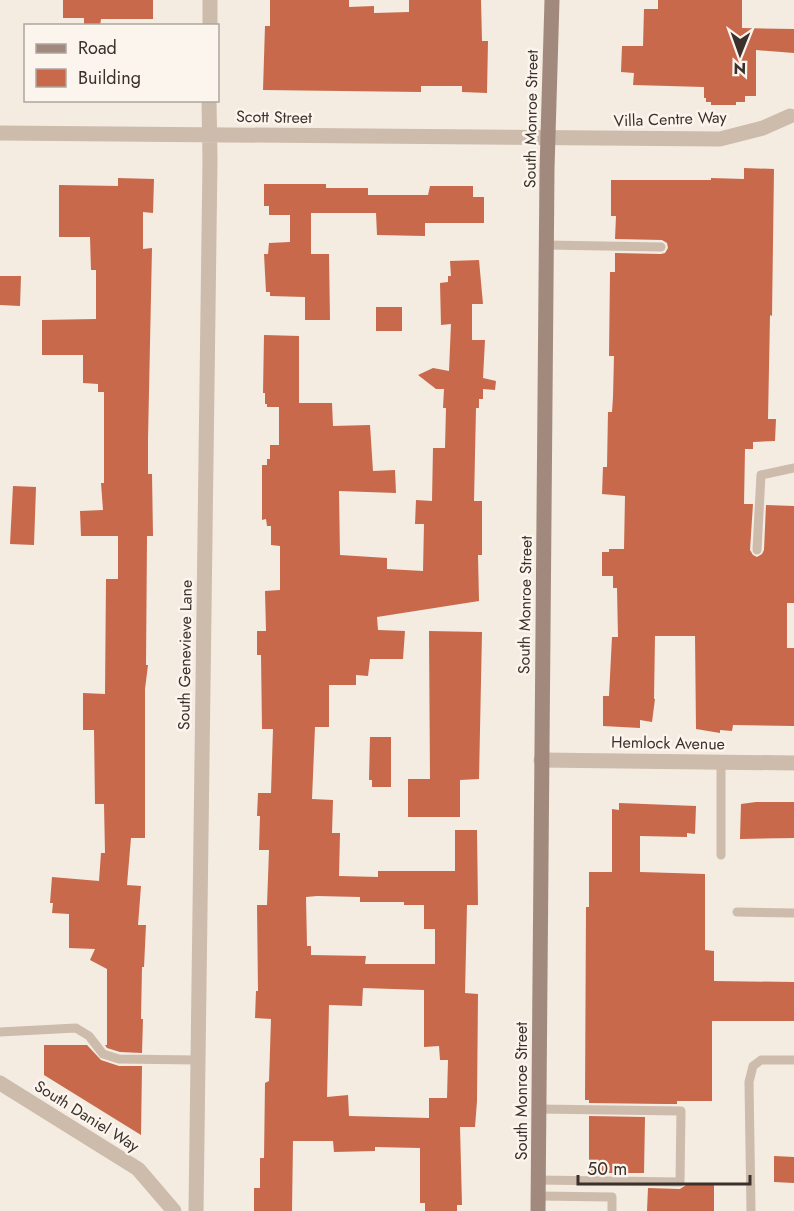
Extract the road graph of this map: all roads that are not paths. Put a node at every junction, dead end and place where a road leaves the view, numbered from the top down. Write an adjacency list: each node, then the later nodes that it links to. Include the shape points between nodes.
1 (210, 0): 3 (street)
2 (552, 0): 8 (main road, South Monroe Street)
3 (210, 24)
4 (209, 102): 7 (street, South Genevieve Lane)
5 (793, 118): 8 (street, Villa Centre Way, via 720,139)
6 (0, 133): 7 (street, Scott Street)
7 (209, 134): 8 (street, Scott Street); 20 (street, South Genevieve Lane)
8 (548, 139): 9 (main road, South Monroe Street)
9 (546, 245): 10 (lane); 13 (main road, South Monroe Street)
10 (661, 247)
11 (794, 468): 12 (lane, via 761,475)
12 (757, 550)
13 (541, 760): 14 (street, Hemlock Avenue); 23 (main road, South Monroe Street)
14 (722, 762): 15 (street, Hemlock Avenue); 16 (lane)
15 (794, 763)
16 (721, 855)
17 (737, 912): 18 (lane)
18 (794, 913)
19 (0, 1032): 20 (lane, via 76,1028 89,1036 103,1054 119,1059)
20 (197, 1060): 27 (street, South Genevieve Lane)
21 (794, 1060): 29 (lane, via 761,1060 753,1066 749,1082)
22 (0, 1083): 26 (street, South Daniel Way, via 138,1169)
23 (539, 1108): 24 (main road, South Monroe Street); 24 (lane, via 681,1111 680,1182)
24 (538, 1179): 25 (main road, South Monroe Street)
25 (538, 1203): 28 (lane, via 612,1197)
26 (174, 1211)
27 (196, 1211)
28 (612, 1211)
29 (751, 1211)

